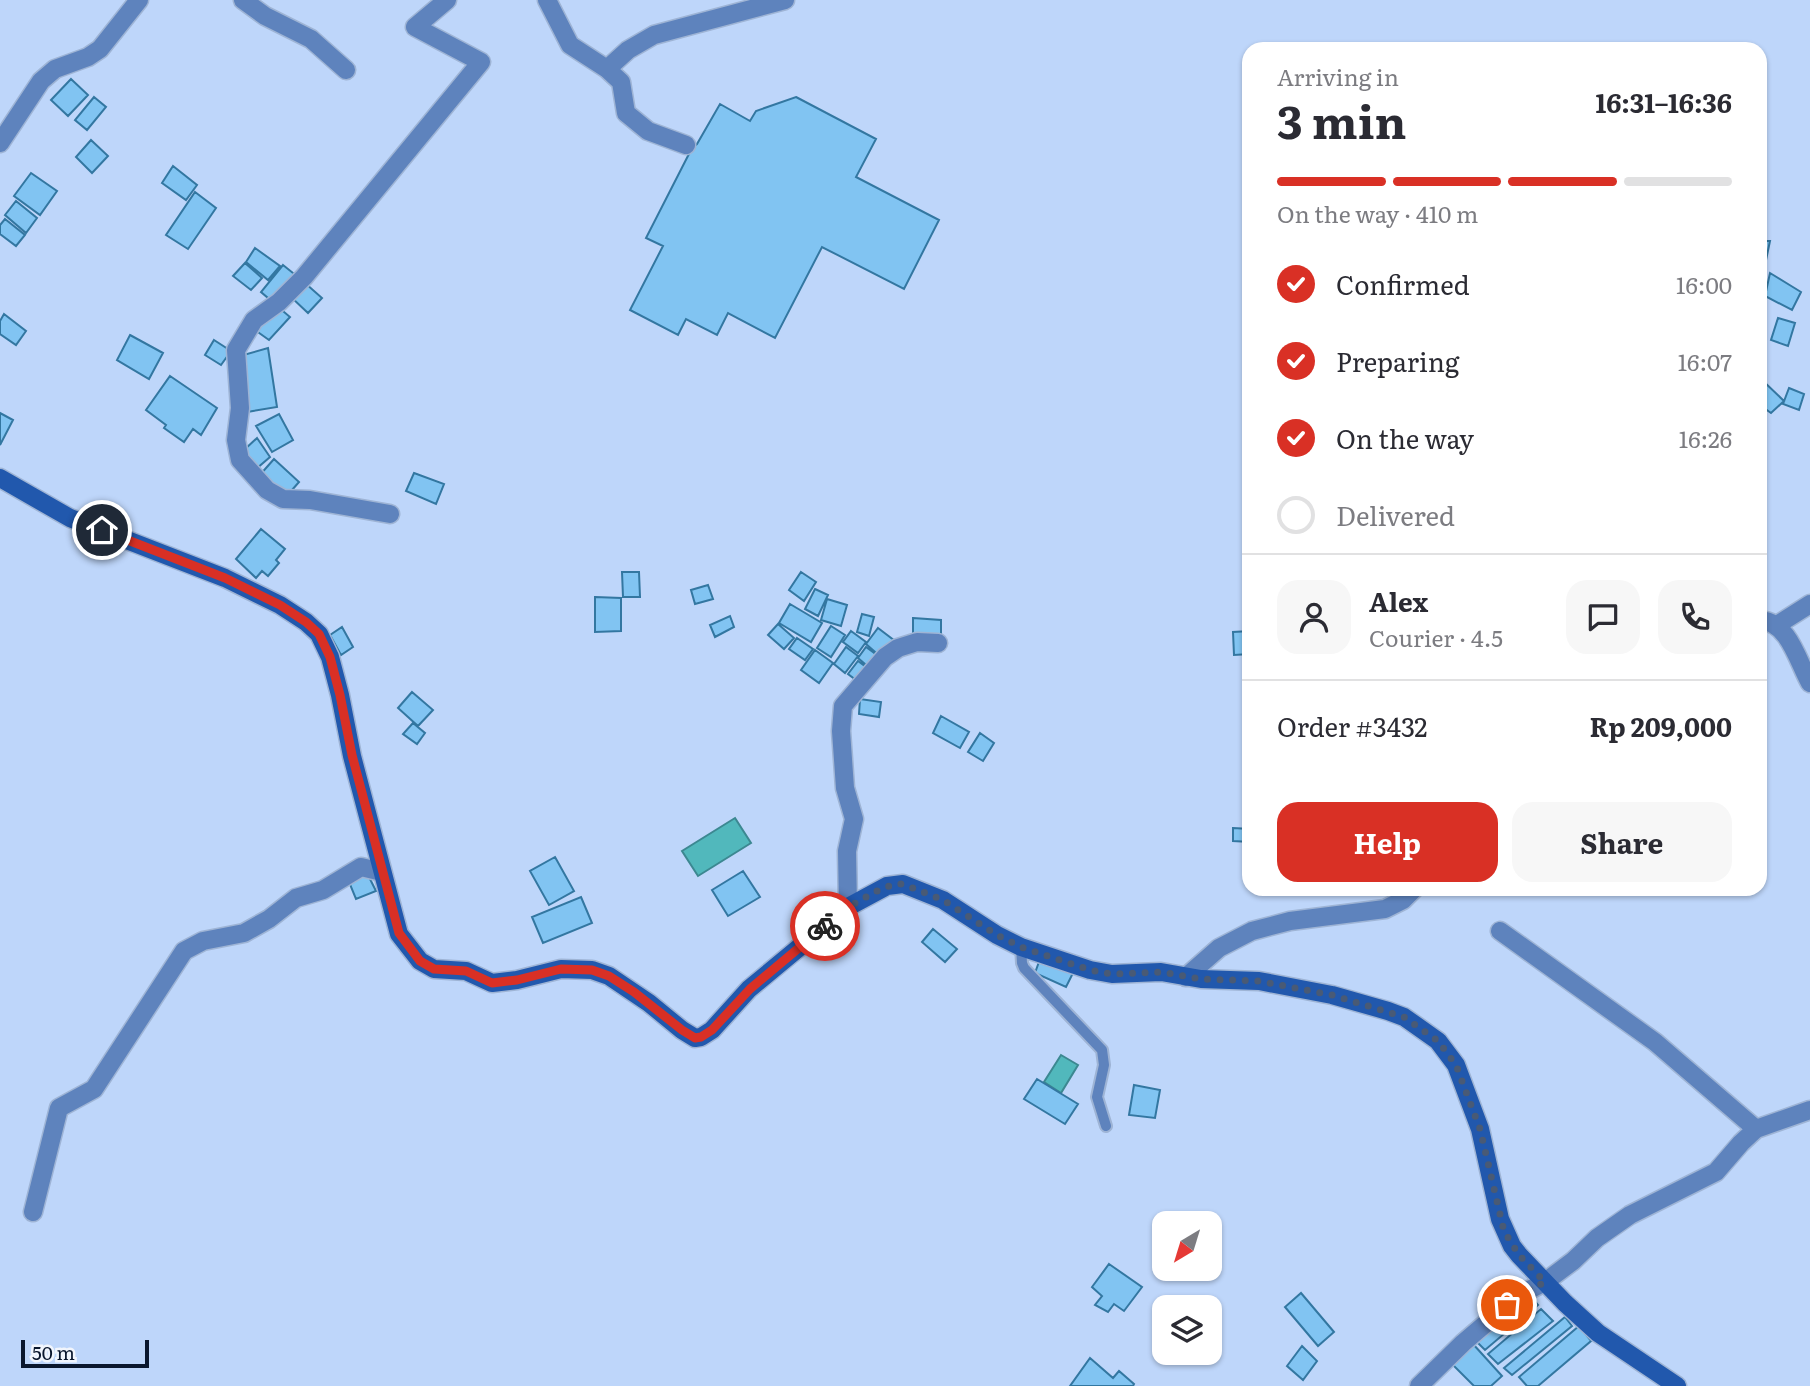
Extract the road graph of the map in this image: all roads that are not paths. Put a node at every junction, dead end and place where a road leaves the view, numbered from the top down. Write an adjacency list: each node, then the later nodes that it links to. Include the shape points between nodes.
1 (139, 0): 8 (street, via 100,49 55,69 41,81)
2 (243, 0): 7 (street, via 312,39)
3 (447, 0): 11 (street, via 415,27 481,62 304,277 254,320 236,350 240,460 267,490 283,499)
4 (547, 0): 6 (street, via 570,45)
5 (785, 0): 6 (street, via 654,35)
6 (607, 69): 9 (street, via 621,82 626,113 648,131)
7 (346, 70)
8 (0, 143)
9 (686, 145)
10 (0, 478): 16 (street, via 70,518 225,578 280,605 319,634 330,657)
11 (390, 514)
12 (1810, 604): 13 (street)
13 (1769, 623): 15 (street)
14 (938, 643): 18 (street, via 917,642 898,648 843,706 845,788 854,819 847,851)
15 (1810, 683)
16 (382, 872): 18 (street, via 399,933 420,961 434,969 466,971 492,983 561,969 592,970 634,992 695,1038 712,1030 750,989); 25 (street, via 361,867 323,890 296,898 244,933 184,951 94,1089 59,1108)
17 (1408, 896): 21 (street, via 1385,909 1290,921 1252,931 1209,954)
18 (848, 907): 20 (street, via 887,886 903,884 943,900)
19 (1500, 931): 24 (street, via 1656,1042)
20 (1021, 947): 21 (street, via 1112,974 1161,972); 23 (lane, via 1024,968 1102,1050 1104,1065 1097,1097)
21 (1186, 977): 26 (street, via 1259,981 1332,995 1404,1017 1438,1041 1456,1065 1472,1105 1504,1231)
22 (1810, 1110): 24 (street)
23 (1106, 1125)
24 (1756, 1129): 26 (street, via 1717,1172 1630,1215)
25 (33, 1212)
26 (1545, 1282): 27 (street, via 1519,1295); 28 (street, via 1598,1333)
27 (1419, 1386)
28 (1677, 1386)

